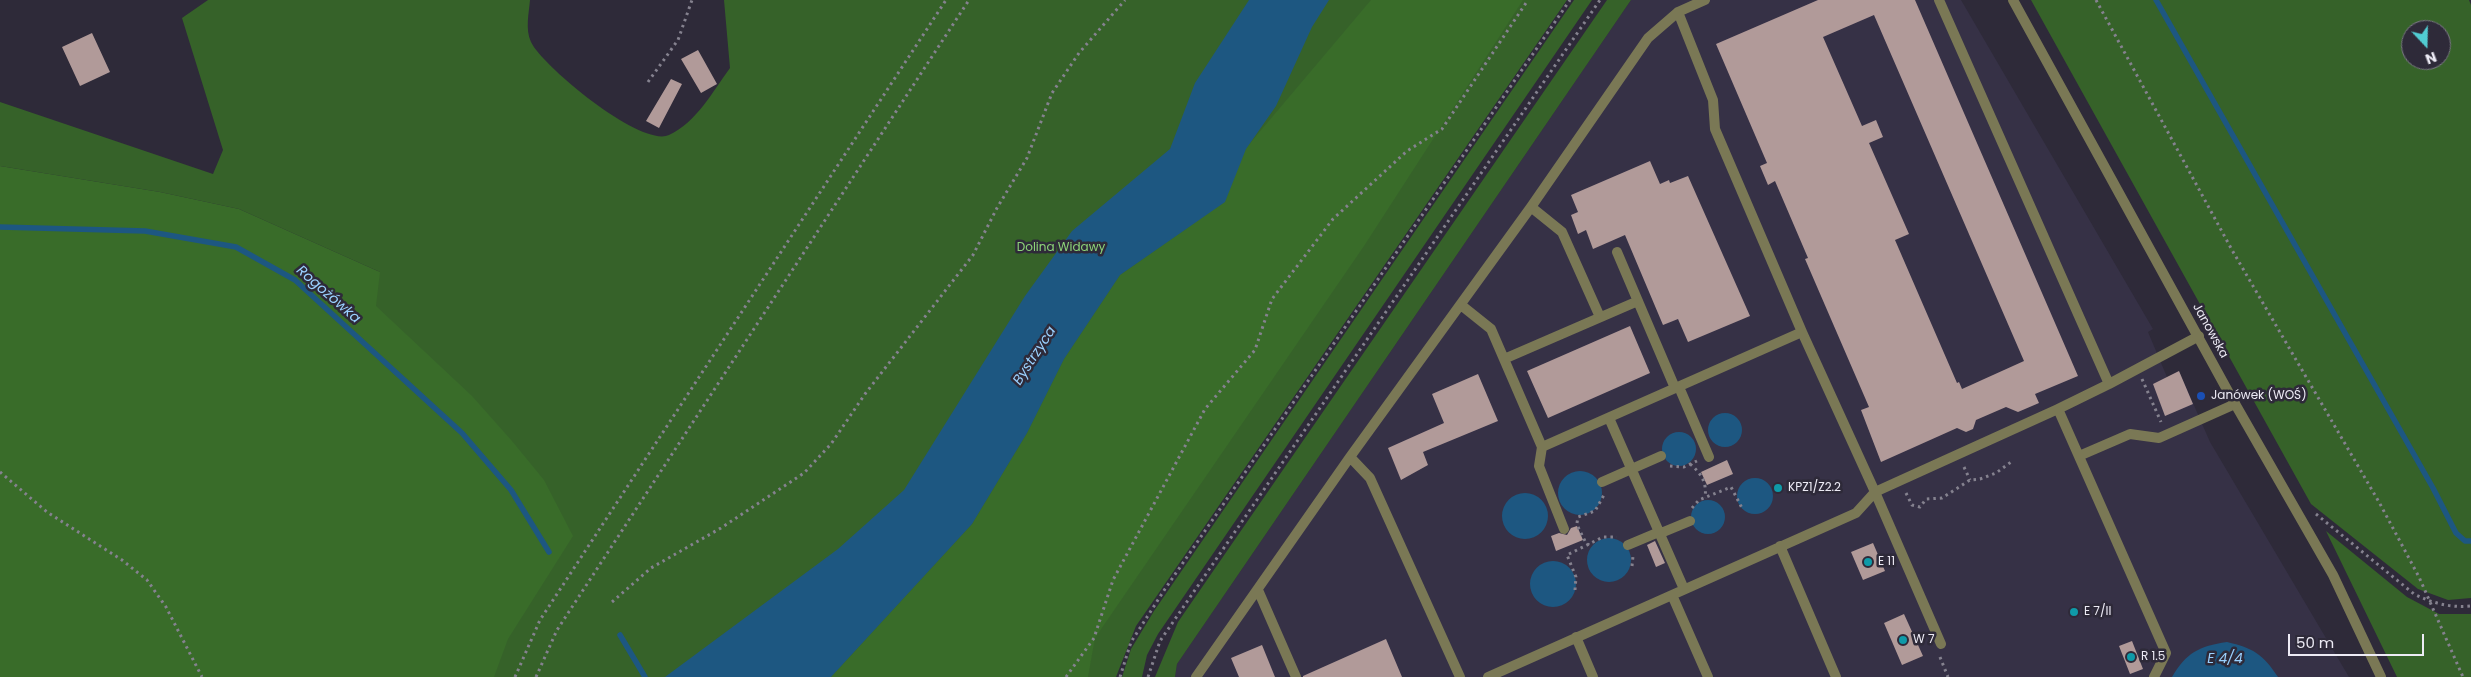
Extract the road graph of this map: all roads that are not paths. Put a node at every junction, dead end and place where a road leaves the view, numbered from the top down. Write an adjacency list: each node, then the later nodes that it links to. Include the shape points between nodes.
1 (1705, 0): 4 (street)
2 (1939, 0): 13 (street)
3 (2013, 0): 11 (street, Janowska)
4 (1678, 12): 5 (street, via 1648,38); 10 (street, via 1713,100 1715,129)
5 (1532, 207): 8 (street); 9 (street, via 1562,232)
6 (1617, 252): 7 (street)
7 (1638, 300): 9 (street); 14 (street)
8 (1461, 305): 12 (street, via 1491,329); 22 (street)
9 (1600, 317): 12 (street)
10 (1802, 332): 14 (street); 25 (street)
11 (2199, 336): 13 (street); 15 (street, Janowska)
12 (1504, 359): 18 (street)
13 (2109, 384): 16 (street)
14 (1677, 388): 17 (street); 20 (street)
15 (2236, 404): 21 (street, via 2159,438 2130,434); 44 (street, Janowska, via 2333,575)
16 (2058, 409): 21 (street); 25 (street)
17 (1609, 418): 18 (street); 23 (street)
18 (1542, 447): 27 (street, via 1539,466)
19 (1661, 456): 23 (street)
20 (1709, 456)
21 (2079, 456): 43 (street, via 2166,653)
22 (1350, 457): 32 (street); 38 (street, via 1370,478)
23 (1631, 469): 24 (street); 28 (street)
24 (1602, 482)
25 (1875, 492): 30 (street, via 1856,513); 35 (street)
26 (1690, 521): 28 (street)
27 (1564, 529)
28 (1660, 533): 29 (street); 31 (street)
29 (1628, 545)
30 (1780, 546): 31 (street); 42 (street)
31 (1684, 589): 33 (street)
32 (1258, 590): 36 (street); 37 (street)
33 (1672, 595): 34 (street); 41 (street)
34 (1576, 638): 39 (street); 40 (street)
35 (1941, 644)
36 (1196, 677)
37 (1296, 677)
38 (1460, 677)
39 (1488, 677)
40 (1593, 677)
41 (1708, 677)
42 (1836, 677)
43 (2154, 677)
44 (2381, 677)

